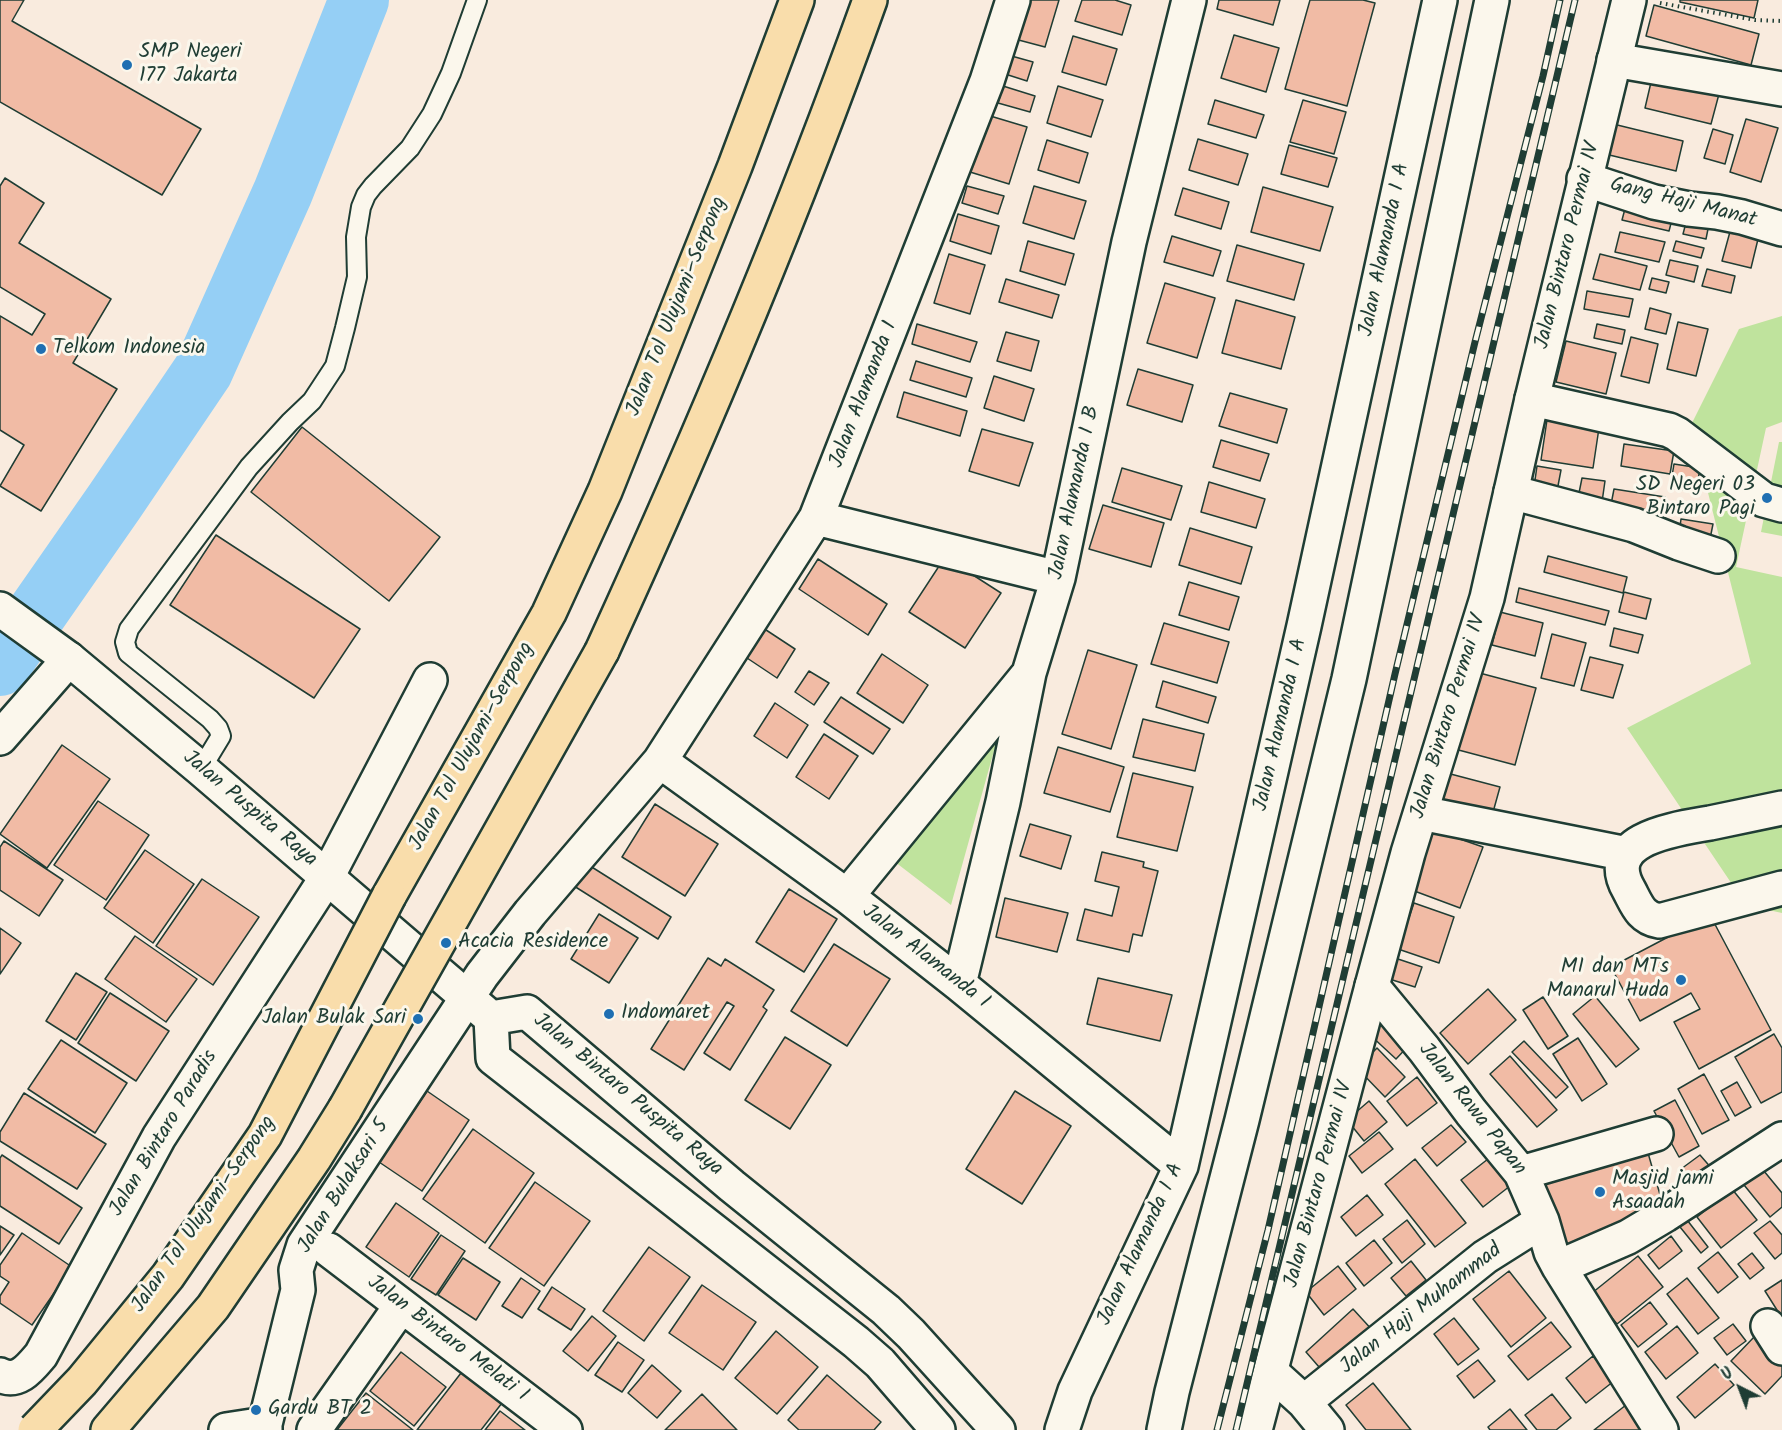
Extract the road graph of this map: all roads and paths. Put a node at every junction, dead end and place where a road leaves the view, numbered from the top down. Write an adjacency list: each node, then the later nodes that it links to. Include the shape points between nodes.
1 (477, 0): 26 (lane, via 432,114 410,148 366,195 361,207 356,237 357,277 335,366 312,401 249,467 129,629 125,642 128,653 218,728 221,736)
2 (797, 0): 49 (highway, Jalan Tol Ulujami–Serpong, bridge, via 605,491 549,613 389,896 265,1135 168,1276 82,1381)
3 (870, 0): 50 (highway, bridge, via 751,309 602,651 314,1159 213,1306)
4 (1013, 0): 17 (street, Jalan Alamanda I, via 987,81)
5 (1189, 0): 19 (street, Jalan Alamanda I B, via 1129,242)
6 (1440, 0): 39 (street, Jalan Alamanda I A)
7 (1492, 0): 57 (street, via 1348,679)
8 (1642, 1): 9 (path); 10 (street, Jalan Bintaro Permai IV)
9 (1782, 21)
10 (1614, 60): 11 (street); 12 (street, Jalan Bintaro Permai IV)
11 (1782, 88)
12 (1584, 179): 13 (street, Gang Haji Manat, via 1654,201 1742,217); 14 (street, Jalan Bintaro Permai IV)
13 (1782, 229)
14 (1532, 399): 15 (street, Jalan Bintaro Permai IV); 16 (street, via 1669,430 1764,500)
15 (1510, 492): 18 (street, via 1634,525); 28 (street, Jalan Bintaro Permai IV, via 1487,598)
16 (1782, 505)
17 (816, 519): 19 (street); 25 (street, Jalan Alamanda I)
18 (1718, 556)
19 (1058, 578): 22 (street, Jalan Alamanda I B)
20 (2, 611): 21 (street, Jalan Puspita Raya)
21 (64, 655): 24 (street); 26 (street, Jalan Puspita Raya)
22 (1029, 673): 32 (street); 33 (street, Jalan Alamanda I B)
23 (430, 680): 30 (street, Jalan Bintaro Paradis)
24 (0, 738)
25 (660, 761): 32 (street, Jalan Alamanda I); 35 (street, Jalan Alamanda I, via 530,914)
26 (201, 769): 30 (street, Jalan Puspita Raya)
27 (1782, 808): 29 (street, via 1648,837)
28 (1421, 813): 29 (street); 34 (street, Jalan Bintaro Permai IV)
29 (1627, 854): 31 (street, via 1621,866 1624,882 1641,912 1659,921)
30 (327, 877): 35 (street, Jalan Puspita Raya); 46 (street, Jalan Bintaro Paradis, via 159,1137 41,1355 16,1377)
31 (1782, 888)
32 (847, 896): 33 (street, Jalan Alamanda I)
33 (959, 984): 39 (street, Jalan Alamanda I)
34 (1372, 986): 40 (street, Jalan Rawa Papan); 45 (street, Jalan Bintaro Permai IV)
35 (467, 998): 36 (street, Jalan Puspita Raya); 48 (street, Jalan Bulaksari 5, via 304,1245 296,1270 298,1290)
36 (491, 1018): 54 (street, via 493,1058 864,1349); 55 (street, Jalan Bintaro Puspita Raya, via 527,1012 886,1310)
37 (1656, 1134): 40 (street)
38 (1782, 1139): 43 (street, via 1637,1232)
39 (1181, 1166): 56 (street, Jalan Alamanda I A, via 1075,1391)
40 (1521, 1173): 41 (street, Jalan Rawa Papan)
41 (1542, 1221): 43 (street, Jalan Rawa Papan); 47 (street, Jalan Haji Muhammad, via 1485,1257)
42 (329, 1250): 44 (street, Jalan Bintaro Melati I)
43 (1559, 1267): 60 (street, Jalan Rawa Papan)
44 (401, 1306): 52 (street); 53 (street, Jalan Bintaro Melati I)
45 (1271, 1372): 47 (street); 58 (street, Jalan Bintaro Permai IV)
46 (0, 1375)
47 (1304, 1402): 59 (street)
48 (265, 1427): 51 (street)
49 (35, 1430)
50 (108, 1430)
51 (226, 1430)
52 (314, 1430)
53 (565, 1430)
54 (938, 1430)
55 (998, 1430)
56 (1062, 1430)
57 (1164, 1430)
58 (1255, 1430)
59 (1327, 1430)
60 (1661, 1430)

